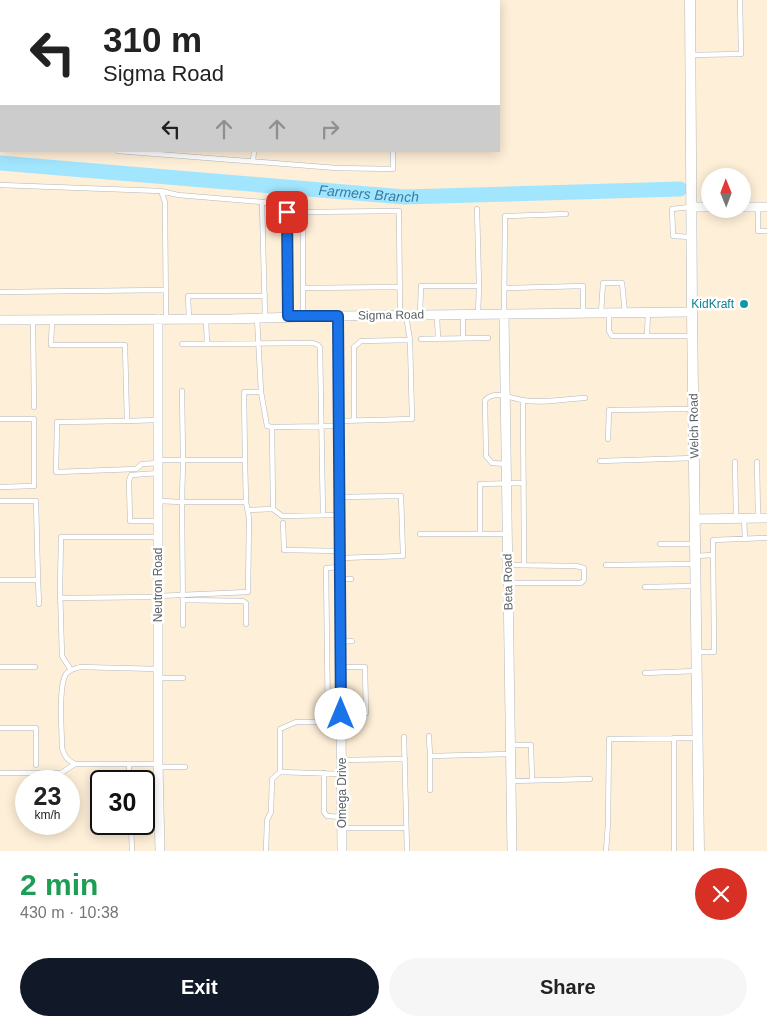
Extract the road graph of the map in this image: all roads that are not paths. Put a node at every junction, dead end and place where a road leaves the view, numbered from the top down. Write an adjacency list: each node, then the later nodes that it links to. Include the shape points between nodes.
1 (690, 0): 3 (street, Welch Road)
2 (740, 0): 3 (lane, via 741,54)
3 (691, 55): 11 (street, Welch Road)
4 (132, 152): 7 (lane)
5 (254, 152): 7 (lane)
6 (393, 152): 7 (lane, via 393,169)
7 (253, 161)
8 (0, 185): 9 (lane)
9 (161, 191): 10 (lane); 22 (lane, via 165,202)
10 (262, 202): 24 (lane); 36 (lane, via 277,204 287,212)
11 (692, 207): 12 (street); 17 (street, Welch Road); 17 (lane, via 672,209 673,236)
12 (701, 207)
13 (762, 207): 16 (lane, via 758,231)
14 (477, 209): 18 (lane)
15 (566, 214): 21 (lane, via 505,216)
16 (767, 231)
17 (692, 238): 26 (street, Welch Road)
18 (479, 286): 32 (lane); 35 (lane, via 421,286)
19 (399, 287): 20 (lane); 20 (lane, via 399,210 303,212); 34 (lane)
20 (303, 288): 37 (lane)
21 (505, 288): 27 (lane, via 583,286); 33 (lane)
22 (165, 290): 23 (lane); 40 (lane)
23 (0, 292)
24 (265, 296): 39 (lane); 41 (lane, via 188,296)
25 (648, 312): 26 (street, Sigma Road); 29 (street, Sigma Road); 46 (lane)
26 (692, 312): 47 (street, Welch Road)
27 (583, 313): 28 (street, Sigma Road); 33 (street, Sigma Road)
28 (605, 313): 29 (street, Sigma Road); 29 (lane, via 603,283 622,283); 46 (lane, via 612,336)
29 (625, 313)
30 (437, 314): 31 (street, Sigma Road); 35 (street, Sigma Road); 51 (lane)
31 (463, 314): 32 (street, Sigma Road); 48 (lane)
32 (478, 314): 33 (street, Sigma Road)
33 (504, 314): 58 (street, Beta Road)
34 (403, 315): 35 (street, Sigma Road); 38 (street, Sigma Road); 52 (lane)
35 (420, 315)
36 (288, 316): 37 (street, Sigma Road); 39 (street, Sigma Road)
37 (303, 316): 38 (street, Sigma Road)
38 (338, 316): 67 (street, Omega Drive)
39 (261, 318): 42 (street, Sigma Road); 53 (lane)
40 (162, 319): 41 (street, Sigma Road); 45 (street, Sigma Road); 64 (street, Neutron Road)
41 (189, 319): 42 (street, Sigma Road)
42 (206, 319): 55 (lane)
43 (0, 320): 44 (street, Sigma Road)
44 (33, 320): 45 (street, Sigma Road); 61 (lane)
45 (52, 320): 65 (lane, via 51,346 126,345)
46 (647, 336): 47 (lane)
47 (692, 336): 62 (street, Welch Road)
48 (463, 338): 49 (lane); 51 (lane)
49 (488, 338)
50 (422, 339): 51 (lane)
51 (438, 339)
52 (410, 340): 66 (lane, via 361,341 354,347); 66 (lane, via 412,418)
53 (258, 343): 55 (lane); 57 (lane); 68 (lane, via 313,343 319,346)
54 (182, 344): 55 (lane)
55 (207, 344)
56 (182, 391): 72 (lane)
57 (261, 392): 69 (lane, via 267,426); 73 (lane, via 244,392)
58 (506, 396): 60 (lane); 78 (street, Beta Road); 78 (lane, via 492,395 485,400 485,454 492,463)
59 (585, 398): 60 (lane)
60 (523, 401): 81 (lane)
61 (34, 407)
62 (694, 409): 70 (lane, via 609,410); 71 (street, Welch Road)
63 (0, 419): 82 (lane, via 34,419 34,486)
64 (157, 420): 65 (lane); 74 (street, Neutron Road)
65 (127, 421): 74 (lane, via 57,422 56,472 136,468)
66 (354, 421): 67 (lane)
67 (339, 423): 68 (lane); 83 (street, Omega Drive)
68 (322, 426): 69 (lane); 91 (lane)
69 (272, 428): 89 (lane)
70 (608, 439)
71 (694, 458): 75 (lane); 94 (street, Welch Road)
72 (183, 460): 73 (lane); 74 (lane); 86 (lane)
73 (245, 460): 87 (lane)
74 (159, 461): 79 (street, Neutron Road)
75 (600, 461)
76 (735, 462): 92 (lane)
77 (757, 462): 93 (lane)
78 (506, 464): 80 (street, Beta Road)
79 (158, 473): 84 (street, Neutron Road); 95 (lane, via 130,475 129,481 130,521)
80 (507, 483): 81 (lane); 98 (lane, via 480,484); 99 (street, Beta Road)
81 (524, 483): 110 (lane)
82 (0, 487)
83 (339, 497): 90 (street, Omega Drive); 105 (lane, via 401,496 403,556)
84 (158, 501): 86 (lane); 95 (street, Neutron Road)
85 (0, 502): 115 (lane, via 36,501)
86 (182, 502): 87 (lane); 121 (lane)
87 (246, 502): 88 (lane)
88 (248, 510): 89 (lane); 121 (lane, via 248,592)
89 (273, 510): 91 (lane, via 282,516)
90 (339, 514): 91 (lane); 105 (street, Omega Drive)
91 (323, 515)
92 (740, 518): 93 (street); 94 (street); 101 (lane)
93 (763, 518)
94 (695, 519): 104 (street, Welch Road)
95 (158, 521): 100 (street, Neutron Road)
96 (283, 523): 105 (lane, via 284,550)
97 (420, 534): 98 (lane)
98 (480, 534): 99 (lane)
99 (507, 534): 109 (street, Beta Road)
100 (158, 537): 119 (street, Neutron Road); 120 (lane, via 62,538)
101 (745, 538): 102 (lane); 106 (lane, via 713,540)
102 (767, 538)
103 (660, 544): 104 (lane)
104 (695, 544): 107 (street, Welch Road)
105 (340, 554): 111 (street, Omega Drive)
106 (713, 555): 107 (lane); 127 (lane, via 714,652)
107 (695, 560): 108 (lane); 117 (street, Welch Road)
108 (606, 564)
109 (508, 565): 110 (lane); 116 (street, Beta Road)
110 (524, 565): 116 (lane, via 584,568 584,580 580,583)
111 (340, 568): 112 (street, Omega Drive); 136 (lane, via 326,568)
112 (340, 579): 113 (lane); 126 (street, Omega Drive)
113 (351, 579)
114 (0, 580): 115 (lane)
115 (38, 580): 122 (lane)
116 (508, 583): 144 (street, Beta Road)
117 (695, 586): 118 (lane); 127 (street, Welch Road)
118 (645, 587)
119 (158, 596): 120 (lane); 121 (lane); 133 (street, Neutron Road)
120 (60, 598): 131 (lane, via 62,656)
121 (183, 598): 123 (lane, via 243,601 246,603); 124 (lane)
122 (39, 604)
123 (246, 624)
124 (183, 625)
125 (352, 641): 126 (lane)
126 (340, 642): 130 (street, Omega Drive)
127 (696, 652): 132 (street, Welch Road)
128 (0, 667): 129 (lane)
129 (35, 667)
130 (341, 667): 137 (street, Omega Drive); 137 (lane, via 365,667 366,713)
131 (71, 670): 133 (lane, via 80,667); 148 (lane, via 63,681 62,748 64,757)
132 (696, 671): 134 (lane); 143 (street, Welch Road)
133 (158, 673): 135 (lane); 151 (street, Neutron Road)
134 (645, 673)
135 (184, 678)
136 (327, 712): 137 (lane); 138 (lane)
137 (341, 716): 138 (lane); 147 (street, Omega Drive)
138 (328, 722): 154 (lane, via 296,722 280,729)
139 (0, 728): 150 (lane, via 36,728)
140 (404, 736): 146 (lane)
141 (429, 736): 145 (lane)
142 (674, 738): 143 (lane); 172 (lane, via 609,739); 173 (lane)
143 (696, 738): 174 (street, Welch Road)
144 (510, 750): 145 (lane); 159 (lane, via 531,745); 160 (street, Beta Road)
145 (430, 756): 161 (lane)
146 (405, 759): 147 (lane); 164 (lane)
147 (342, 760): 157 (street, Omega Drive)
148 (75, 764): 149 (lane); 155 (lane, via 61,773)
149 (129, 764): 151 (lane); 153 (lane)
150 (36, 765)
151 (158, 766): 152 (lane); 167 (street, Neutron Road)
152 (185, 767)
153 (129, 770)
154 (280, 772): 156 (lane); 168 (lane, via 272,779)
155 (0, 773)
156 (324, 773): 157 (lane); 162 (lane, via 324,812 327,816)
157 (342, 774): 162 (street, Omega Drive)
158 (590, 779): 159 (lane)
159 (532, 780): 160 (lane)
160 (511, 781): 171 (street, Beta Road)
161 (430, 790)
162 (342, 817): 163 (street, Omega Drive)
163 (342, 828): 164 (lane); 169 (street, Omega Drive)
164 (406, 828): 170 (lane)
165 (131, 835): 166 (lane)
166 (132, 851)
167 (160, 851)
168 (266, 851)
169 (342, 851)
170 (407, 851)
171 (512, 851)
172 (606, 851)
173 (674, 851)
174 (698, 851)

